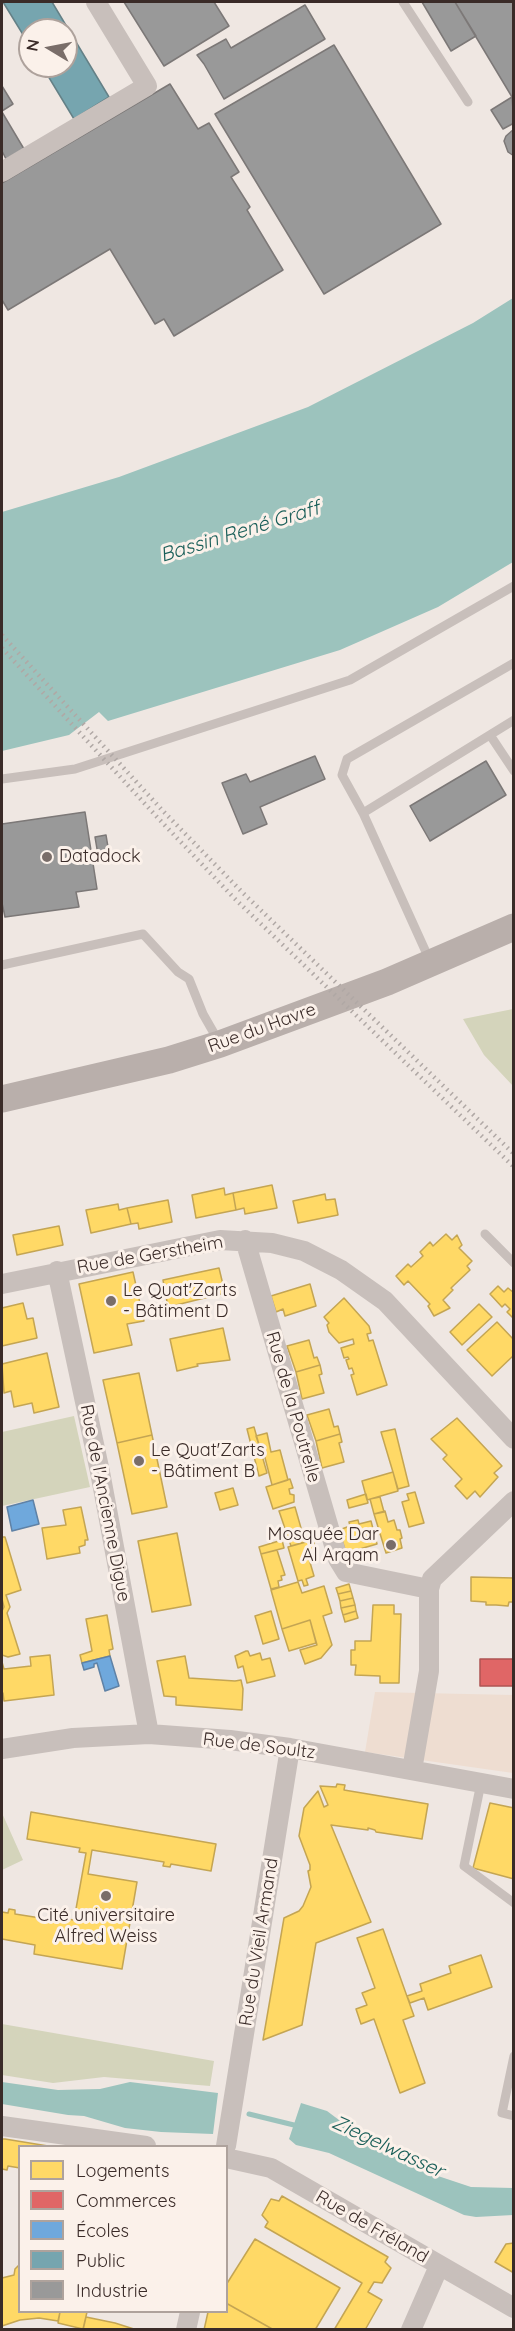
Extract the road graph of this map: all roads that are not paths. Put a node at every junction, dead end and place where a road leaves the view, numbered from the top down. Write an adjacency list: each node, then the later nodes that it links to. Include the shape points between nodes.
1 (96, 2): 4 (street, via 147,87)
2 (404, 2): 3 (lane)
3 (468, 102)
4 (2, 172)
5 (513, 586): 10 (lane, via 350,680 75,769)
6 (513, 663): 11 (lane, via 347,759 342,775)
7 (513, 720): 8 (lane)
8 (490, 735): 9 (lane); 11 (lane)
9 (513, 771)
10 (2, 779)
11 (363, 813): 13 (lane)
12 (513, 927): 13 (main road, Rue du Havre)
13 (430, 963): 15 (main road, Rue du Havre)
14 (2, 965): 15 (lane, via 143,934 189,979)
15 (220, 1044): 16 (main road, Rue du Havre, via 169,1060)
16 (2, 1099)
17 (485, 1234): 19 (lane)
18 (245, 1240): 20 (street, Rue de Gerstheim, via 220,1240); 22 (street, Rue de Gerstheim, via 304,1251 341,1270 385,1301); 24 (street, Rue de la Poutrelle, via 335,1548 346,1572)
19 (513, 1263)
20 (57, 1271): 21 (street, Rue de Gerstheim); 25 (street, Rue de l'Ancienne Digue, via 100,1472)
21 (2, 1284)
22 (513, 1439)
23 (513, 1501): 24 (street, via 432,1579)
24 (429, 1589): 28 (street, via 429,1671)
25 (149, 1734): 26 (street, Rue de Soultz); 27 (street, Rue de Soultz, via 73,1738)
26 (290, 1748): 28 (street, Rue de Soultz); 35 (street, Rue du Vieil Armand)
27 (2, 1749)
28 (412, 1770): 29 (street, Rue de Soultz)
29 (481, 1783): 30 (street, Rue de Soultz); 31 (lane, via 464,1866)
30 (513, 1789)
31 (513, 1903)
32 (513, 2056): 33 (lane, via 502,2113)
33 (513, 2116)
34 (2, 2126): 36 (street)
35 (227, 2141)
36 (139, 2145)
37 (228, 2158): 38 (street, Rue de Fréland, via 271,2168)
38 (439, 2266): 39 (street, Rue de Fréland); 42 (street)
39 (513, 2308)
40 (190, 2313): 41 (street)
41 (186, 2330)
42 (411, 2330)

